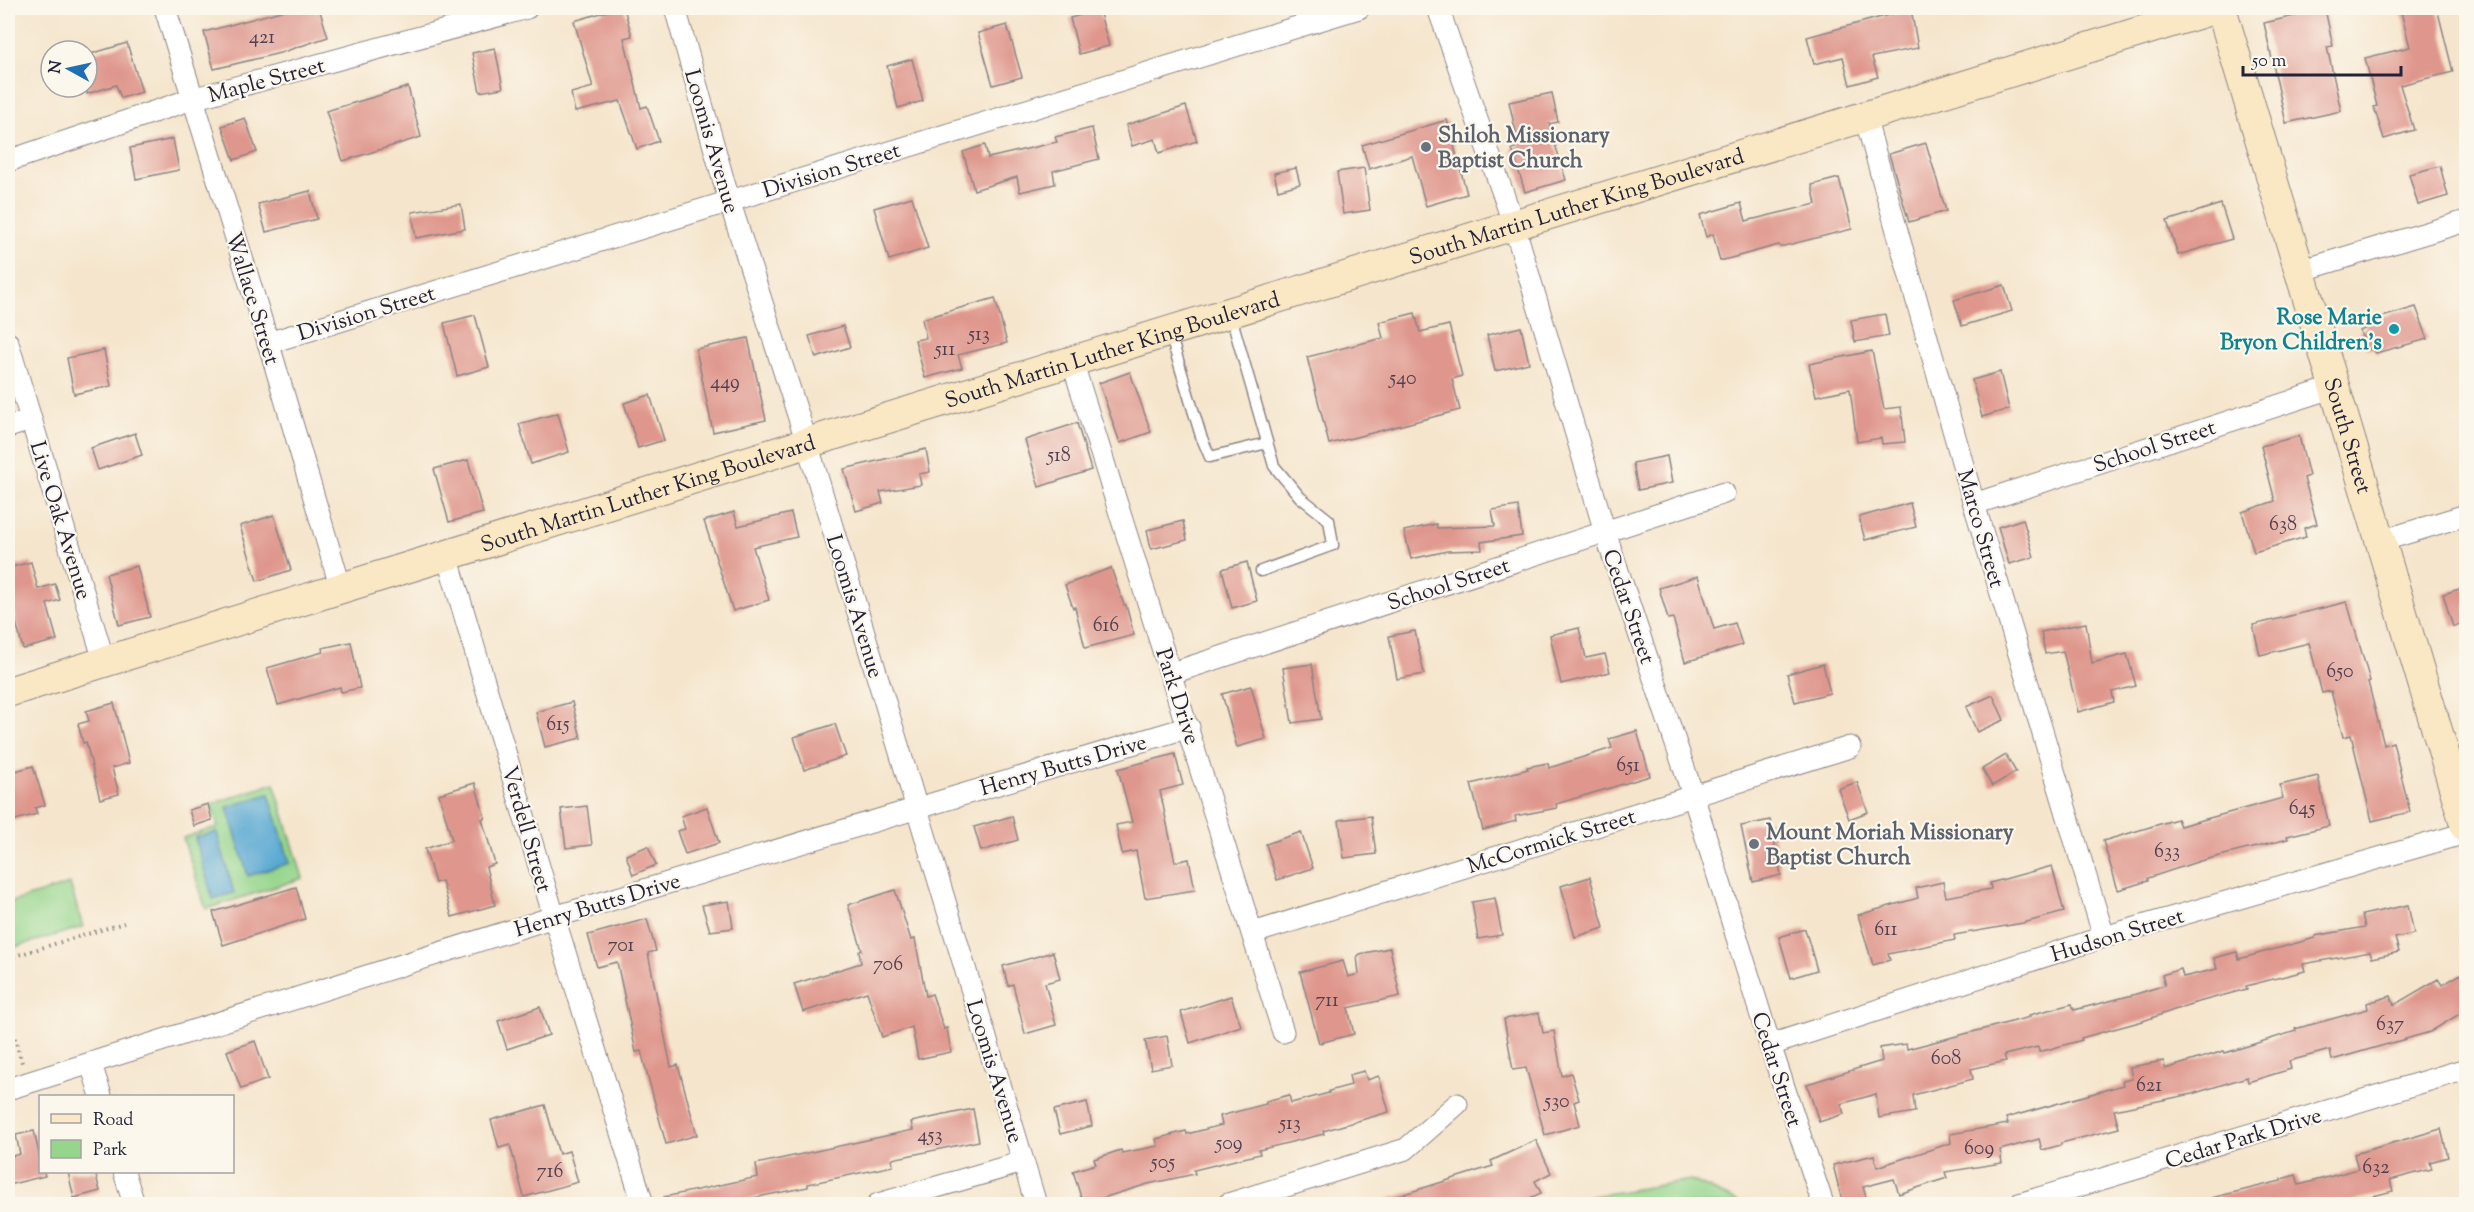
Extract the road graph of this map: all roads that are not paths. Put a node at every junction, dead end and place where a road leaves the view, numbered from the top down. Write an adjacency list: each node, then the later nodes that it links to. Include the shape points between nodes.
1 (165, 8): 7 (street, Wallace Street)
2 (527, 8): 7 (street, Maple Street)
3 (675, 8): 10 (street, Loomis Avenue)
4 (1359, 8): 10 (street, Division Street)
5 (1438, 8): 12 (street, Cedar Street)
6 (2219, 8): 8 (street, South Martin Luther King Boulevard); 13 (street, South Street)
7 (192, 99): 9 (street, Maple Street); 17 (street, Wallace Street)
8 (1865, 117): 12 (street, South Martin Luther King Boulevard); 25 (street, Marco Street)
9 (8, 161)
10 (729, 200): 17 (street, Division Street); 22 (street, Loomis Avenue)
11 (2466, 220): 13 (street)
12 (1514, 225): 14 (street, South Martin Luther King Boulevard); 27 (street, Cedar Street)
13 (2300, 271): 19 (street, South Street)
14 (1230, 313): 15 (street, South Martin Luther King Boulevard); 23 (lane)
15 (1169, 332): 18 (street, South Martin Luther King Boulevard); 23 (lane, via 1210,457)
16 (8, 343): 20 (street, Live Oak Avenue)
17 (268, 343): 31 (street, Wallace Street)
18 (1072, 361): 22 (street, South Martin Luther King Boulevard); 33 (street, Park Drive)
19 (2335, 387): 25 (street, School Street); 28 (street, South Street)
20 (32, 420): 21 (street); 32 (street, Live Oak Avenue)
21 (8, 427)
22 (807, 443): 29 (street, South Martin Luther King Boulevard); 38 (street, Loomis Avenue)
23 (1267, 443): 30 (lane, via 1274,466 1300,496 1329,520 1333,545)
24 (1724, 493): 27 (street, School Street)
25 (1974, 504): 43 (street, Marco Street)
26 (2466, 515): 28 (street)
27 (1605, 532): 33 (street, School Street); 37 (street, Cedar Street)
28 (2381, 541): 39 (street, South Street)
29 (447, 556): 31 (street, South Martin Luther King Boulevard); 41 (street, Verdell Street)
30 (1261, 571)
31 (341, 590): 32 (street, South Martin Luther King Boulevard)
32 (105, 663): 34 (street, South Martin Luther King Boulevard)
33 (1172, 673): 35 (street, Park Drive)
34 (8, 692)
35 (1189, 727): 38 (street, Henry Butts Drive); 42 (street, Park Drive)
36 (1850, 747): 37 (street, McCormick Street)
37 (1693, 795): 42 (street, McCormick Street); 45 (street, Cedar Street)
38 (917, 807): 41 (street, Henry Butts Drive); 51 (street, Loomis Avenue)
39 (2466, 827)
40 (2466, 833): 43 (street, Hudson Street)
41 (554, 917): 46 (street, Henry Butts Drive); 54 (street, Verdell Street)
42 (1252, 933): 44 (street, Park Drive)
43 (2104, 937): 45 (street, Hudson Street)
44 (1283, 1032)
45 (1770, 1045): 58 (street, Cedar Street)
46 (91, 1064): 48 (street, Henry Butts Drive); 49 (street)
47 (2466, 1069): 59 (street, Cedar Park Drive)
48 (8, 1089)
49 (101, 1095)
50 (1457, 1104): 57 (street, via 1406,1149)
51 (1023, 1162): 55 (street); 56 (street, Loomis Avenue)
52 (124, 1173): 53 (street)
53 (134, 1204)
54 (643, 1204)
55 (878, 1204)
56 (1036, 1204)
57 (1228, 1204)
58 (1823, 1204)
59 (2019, 1204)

